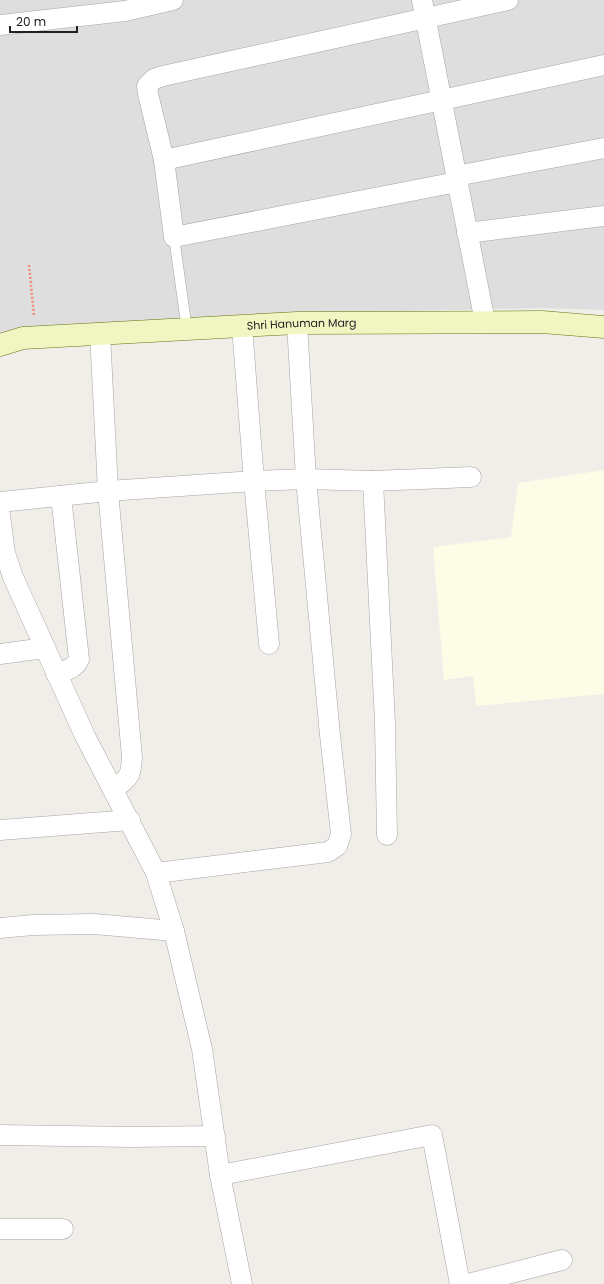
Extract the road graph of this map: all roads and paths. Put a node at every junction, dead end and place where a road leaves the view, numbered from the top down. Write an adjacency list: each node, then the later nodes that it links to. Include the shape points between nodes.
1 (173, 0): 4 (street, via 125,11)
2 (508, 0): 3 (street)
3 (424, 9): 6 (street); 8 (street, via 154,79 147,86)
4 (0, 25)
5 (604, 65): 6 (street)
6 (442, 100): 8 (street); 9 (street)
7 (604, 148): 9 (street)
8 (164, 160): 12 (street)
9 (457, 179): 11 (street); 12 (street)
10 (604, 216): 11 (street)
11 (467, 233): 14 (street)
12 (174, 237): 18 (lane)
13 (29, 265): 20 (path)
14 (485, 322): 15 (street, Shri Hanuman Marg); 17 (street, Shri Hanuman Marg, via 542,322)
15 (297, 323): 16 (street, Shri Hanuman Marg); 23 (street)
16 (242, 326): 18 (street, Shri Hanuman Marg); 24 (street)
17 (604, 327)
18 (187, 330): 19 (street, Shri Hanuman Marg)
19 (100, 333): 20 (street, Shri Hanuman Marg); 26 (street)
20 (36, 338): 21 (street, Shri Hanuman Marg, via 23,338)
21 (0, 345)
22 (471, 477): 25 (street)
23 (306, 479): 24 (street); 25 (street); 39 (street, via 341,834 337,846 328,852)
24 (254, 481): 26 (street); 31 (street)
25 (373, 481): 38 (street, via 385,723)
26 (108, 491): 27 (street); 35 (street, via 132,757 132,771 125,781)
27 (61, 496): 28 (street); 34 (street, via 79,659 72,668)
28 (0, 502)
29 (0, 520): 30 (street)
30 (6, 578): 32 (street)
31 (269, 644)
32 (44, 648): 33 (street); 34 (street)
33 (0, 654)
34 (56, 674): 35 (street)
35 (113, 789): 36 (street)
36 (130, 820): 37 (street); 39 (street)
37 (0, 830)
38 (387, 835)
39 (156, 873): 41 (street)
40 (0, 928): 41 (street, via 94,924)
41 (174, 931): 43 (street, via 202,1049)
42 (0, 1135): 43 (street)
43 (215, 1136): 44 (street)
44 (220, 1175): 48 (street); 49 (street, via 432,1135)
45 (0, 1229): 46 (street)
46 (63, 1229)
47 (562, 1260): 50 (street)
48 (242, 1284)
49 (460, 1284)
50 (468, 1284)

